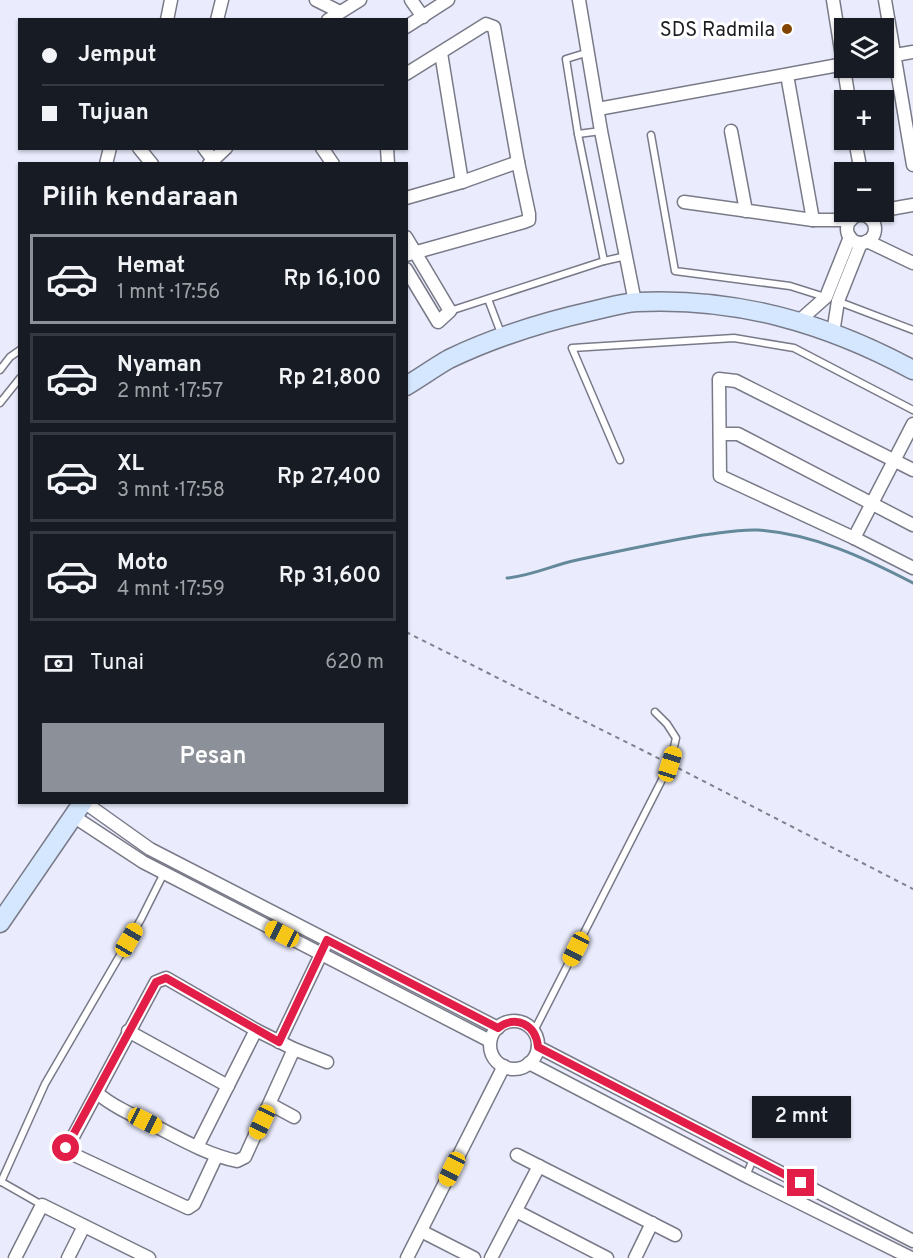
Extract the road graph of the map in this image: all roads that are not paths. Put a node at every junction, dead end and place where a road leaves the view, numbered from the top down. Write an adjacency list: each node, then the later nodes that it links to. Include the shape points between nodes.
1 (171, 0): 12 (street)
2 (222, 0): 13 (street)
3 (315, 0): 10 (street)
4 (360, 0): 10 (street)
5 (411, 0): 11 (street)
6 (448, 0): 11 (street)
7 (579, 0): 18 (street)
8 (833, 0): 15 (street)
9 (885, 0): 16 (street)
10 (340, 12): 14 (street)
11 (423, 17): 17 (street)
12 (167, 18)
13 (218, 18)
14 (331, 18)
15 (836, 18)
16 (886, 18)
17 (408, 26)
18 (588, 52): 26 (street); 29 (lane, via 566,59)
19 (913, 52): 21 (street)
20 (441, 53): 23 (street); 33 (street, via 486,24 494,27); 35 (street)
21 (894, 55)
22 (834, 67): 24 (street)
23 (408, 73)
24 (787, 75): 26 (street); 41 (street)
25 (894, 78): 34 (street)
26 (598, 109): 28 (street)
27 (731, 130): 40 (street)
28 (601, 131): 29 (lane); 47 (street)
29 (578, 134): 48 (lane)
30 (651, 135): 52 (lane, via 675,271 790,286)
31 (224, 150): 32 (street)
32 (211, 162)
33 (518, 162): 35 (street); 46 (street, via 529,220)
34 (913, 165)
35 (462, 182): 36 (street)
36 (408, 197)
37 (684, 202): 40 (street)
38 (913, 205): 39 (street)
39 (894, 208)
40 (746, 211): 41 (street)
41 (813, 220): 42 (street)
42 (834, 220)
43 (850, 222): 45 (street, via 848,225)
44 (873, 222): 45 (street, via 875,232)
45 (860, 240): 49 (street); 52 (street)
46 (411, 254): 54 (street)
47 (626, 256): 48 (lane); 53 (street)
48 (604, 261): 51 (lane)
49 (913, 263)
50 (408, 272): 54 (street, via 438,322)
51 (488, 299): 54 (lane); 58 (lane)
52 (832, 299): 55 (street); 56 (lane); 57 (street)
53 (635, 302): 55 (main road, via 719,304); 58 (main road)
54 (450, 311)
55 (799, 321): 57 (main road)
56 (913, 330)
57 (833, 333): 61 (main road)
58 (502, 336): 63 (main road, via 448,360)
59 (18, 351): 60 (lane)
60 (0, 370)
61 (913, 370)
62 (18, 380): 64 (lane)
63 (408, 385)
64 (0, 403)
65 (913, 410): 68 (lane, via 794,348 734,338 572,348)
66 (913, 424): 69 (street)
67 (720, 434): 69 (street, via 719,379 736,381); 71 (street, via 738,434); 73 (street, via 720,476)
68 (620, 460)
69 (894, 461): 70 (street); 71 (street)
70 (913, 470)
71 (872, 504): 72 (street); 73 (street)
72 (913, 525)
73 (854, 538): 74 (street)
74 (913, 568)
75 (655, 712): 83 (lane, via 676,738 670,764)
76 (80, 807): 77 (street, via 143,862); 78 (main road); 79 (street, via 150,849)
77 (164, 873): 80 (street); 102 (lane, via 45,1084)
78 (0, 923)
79 (327, 940): 80 (street); 81 (street)
80 (321, 954): 85 (street); 86 (street)
81 (498, 1028): 83 (street, via 512,1021); 85 (street)
82 (256, 1030): 84 (street, via 166,978 156,982); 86 (street); 92 (street)
83 (534, 1031): 87 (street)
84 (128, 1032): 92 (street); 93 (street)
85 (490, 1041): 91 (street, via 494,1059)
86 (279, 1042): 88 (street)
87 (538, 1047): 90 (street); 99 (street)
88 (294, 1049): 89 (street); 94 (street)
89 (327, 1062)
90 (529, 1063): 91 (street, via 517,1069); 101 (street)
91 (504, 1066): 107 (street)
92 (228, 1086): 96 (street)
93 (97, 1093): 96 (street, via 110,1104); 98 (street, via 66,1148 68,1152 188,1208 194,1204)
94 (270, 1104): 95 (street); 98 (street, via 245,1157 237,1161)
95 (294, 1117)
96 (197, 1148): 98 (street)
97 (517, 1155): 100 (street)
98 (216, 1157)
99 (753, 1159): 101 (lane); 109 (street)
100 (539, 1166): 104 (street); 105 (street)
101 (746, 1176): 119 (street)
102 (1, 1182): 103 (lane)
103 (42, 1205): 106 (street); 111 (street)
104 (516, 1211): 116 (street); 117 (street)
105 (652, 1223): 108 (street); 118 (street)
106 (84, 1226): 110 (street); 112 (street)
107 (422, 1231): 114 (street); 115 (street)
108 (675, 1235)
109 (913, 1241)
110 (126, 1253): 113 (street)
111 (15, 1258)
112 (68, 1258)
113 (149, 1258)
114 (407, 1258)
115 (474, 1258)
116 (491, 1258)
117 (607, 1258)
118 (635, 1258)
119 (911, 1258)

